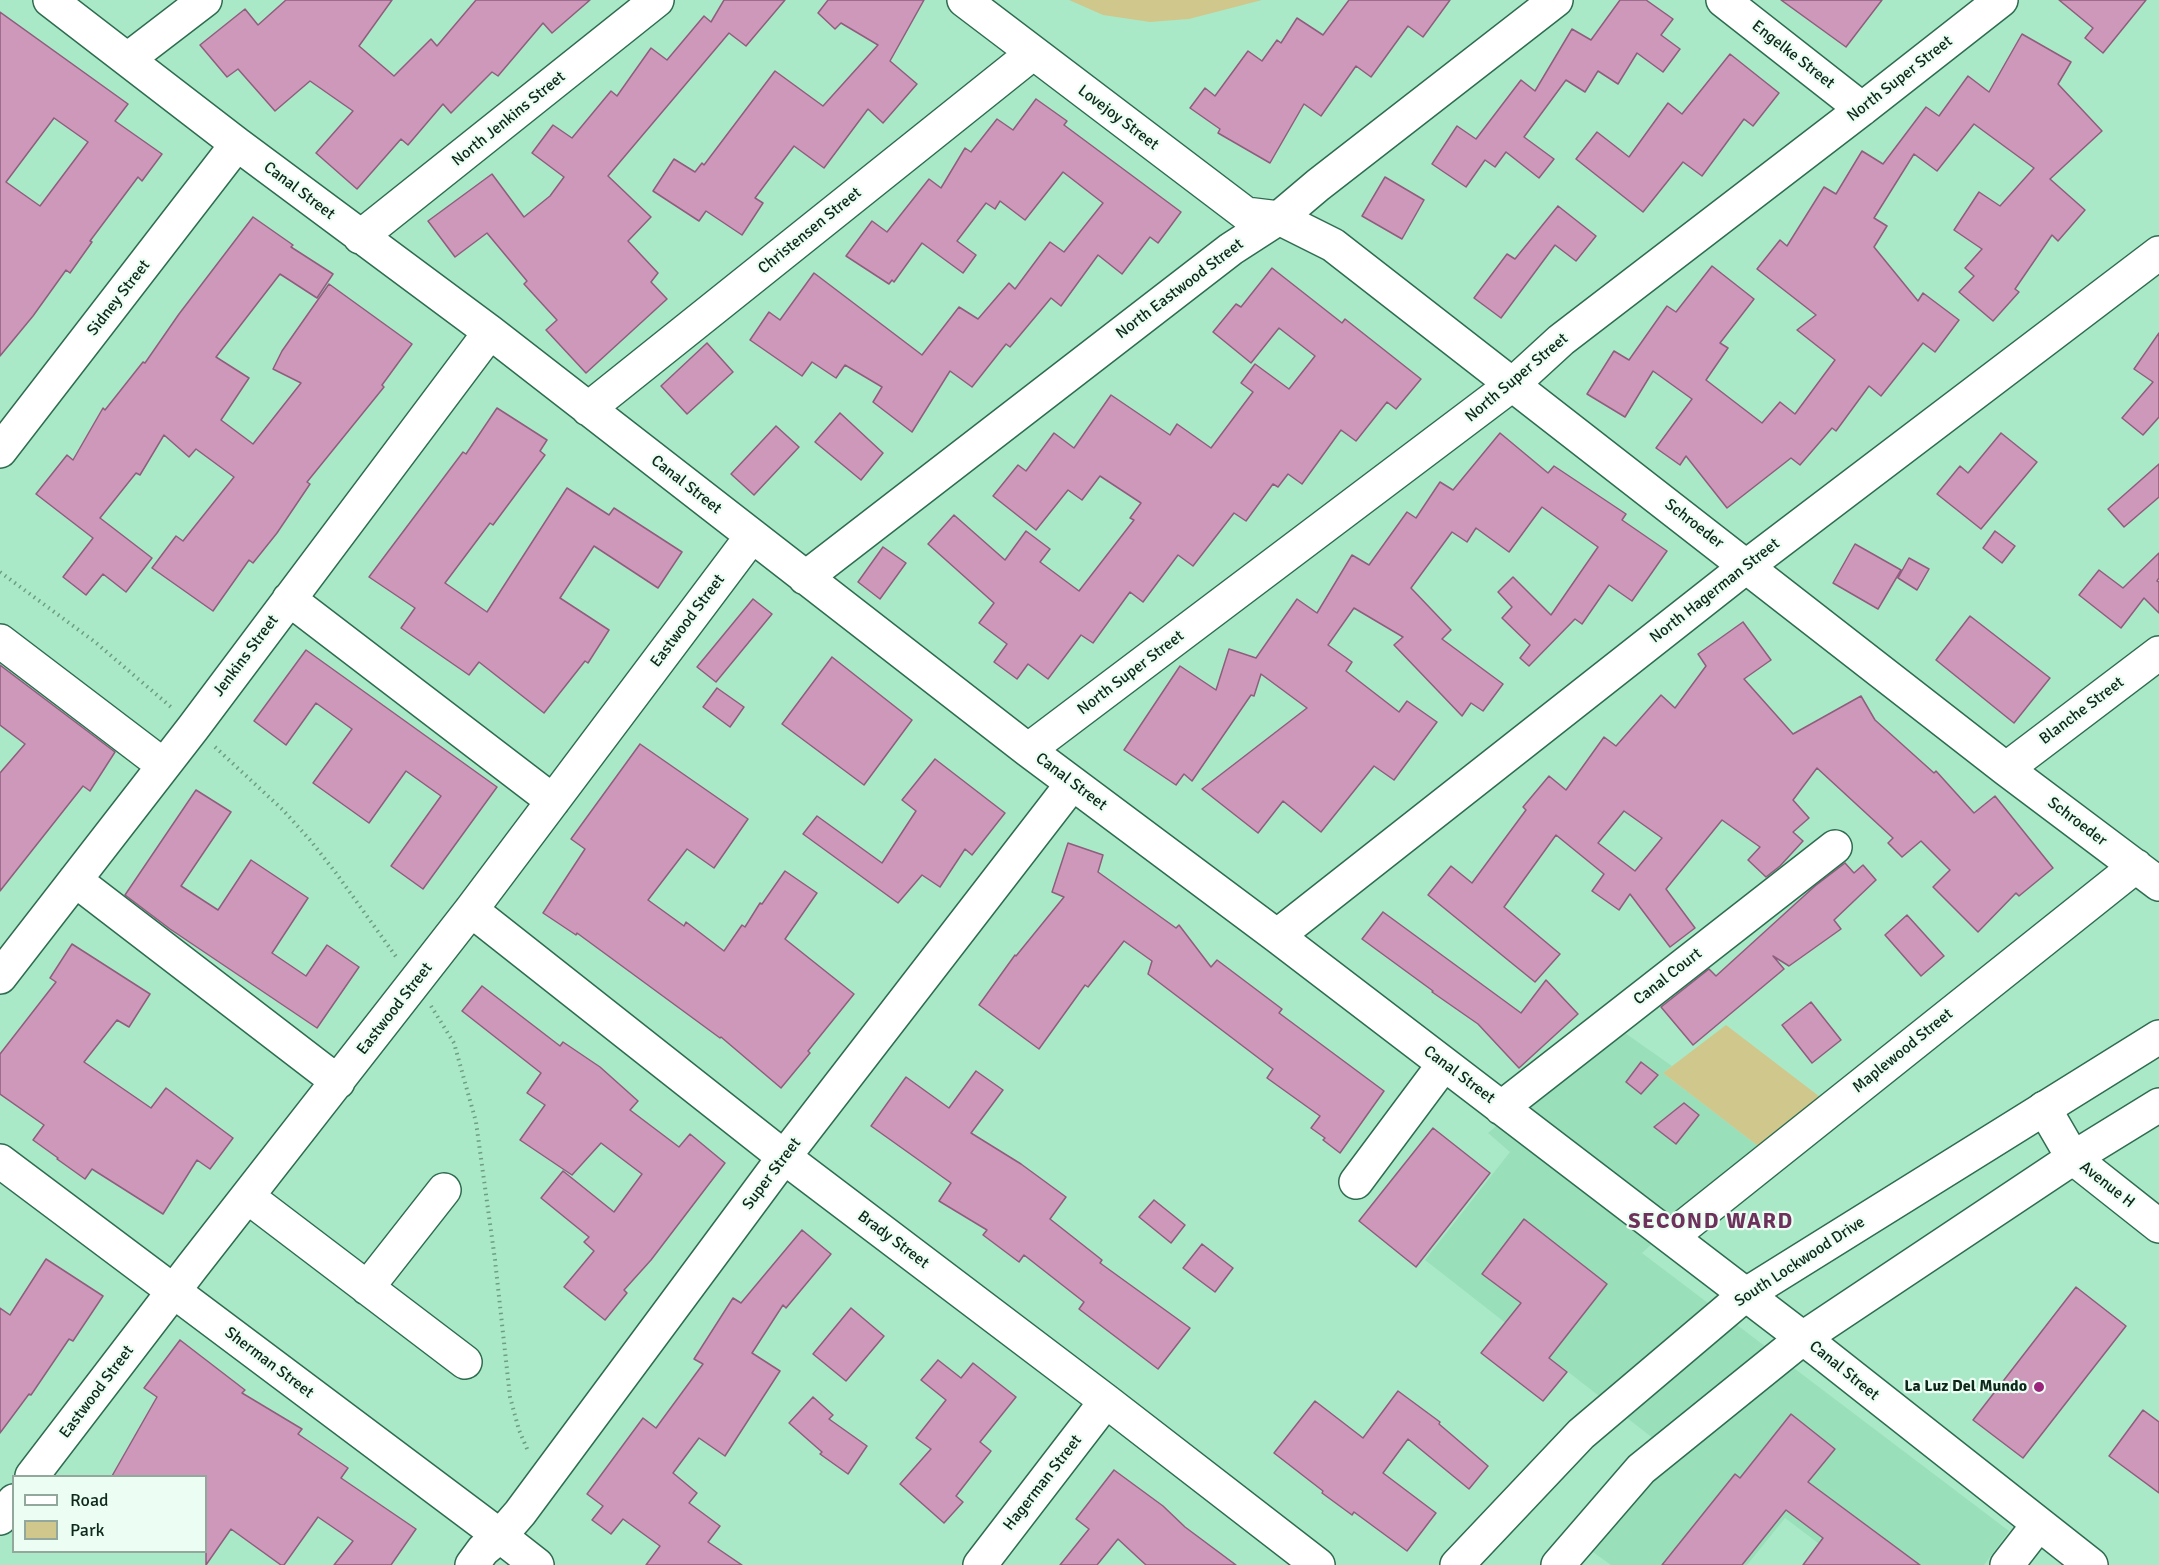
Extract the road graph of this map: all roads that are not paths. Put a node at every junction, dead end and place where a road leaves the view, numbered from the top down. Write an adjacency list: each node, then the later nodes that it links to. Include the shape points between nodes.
1 (50, 0): 9 (street, Canal Street)
2 (205, 0): 9 (street)
3 (657, 0): 13 (street, North Jenkins Street)
4 (964, 0): 8 (street, Lovejoy Street)
5 (1556, 0): 12 (street, North Eastwood Street)
6 (1724, 0): 10 (street, Engelke Street)
7 (2001, 0): 10 (street, North Super Street)
8 (1033, 53): 12 (street, Lovejoy Street, via 1246,214); 17 (street, Christensen Street)
9 (128, 59): 11 (street, Canal Street)
10 (1862, 109): 16 (street, North Super Street, via 1561,340)
11 (237, 144): 13 (street, Canal Street); 18 (street, Sidney Street)
12 (1279, 218): 16 (street, Schroeder, via 1333,245); 21 (street, North Eastwood Street, via 1231,249)
13 (360, 237): 15 (street, Canal Street)
14 (2159, 253): 20 (street, North Hagerman Street)
15 (490, 333): 17 (street, Canal Street); 22 (street, Jenkins Street)
16 (1514, 384): 20 (street, Schroeder); 25 (street, North Super Street)
17 (588, 409): 19 (street, Canal Street)
18 (0, 451)
19 (752, 536): 21 (street, Canal Street); 29 (street, Eastwood Street)
20 (1747, 566): 27 (street, Schroeder); 34 (street, North Hagerman Street)
21 (805, 578): 25 (street, Canal Street)
22 (289, 599): 26 (street, Jenkins Street); 29 (street)
23 (0, 641): 26 (street)
24 (2159, 653): 27 (street, Blanche Street)
25 (1028, 750): 28 (street, Canal Street)
26 (163, 765): 32 (street, Jenkins Street)
27 (2006, 769): 31 (street, Schroeder)
28 (1072, 784): 34 (street, Canal Street); 42 (street, Super Street)
29 (553, 801): 33 (street, Eastwood Street)
30 (1835, 847): 40 (street, Canal Court)
31 (2147, 875): 49 (street, Maplewood Street)
32 (75, 880): 35 (street, Jenkins Street); 38 (street)
33 (471, 910): 38 (street, Eastwood Street); 42 (street, Brady Street)
34 (1277, 936): 37 (street, Canal Street)
35 (0, 977)
36 (2159, 1037): 41 (street, South Lockwood Drive)
37 (1444, 1064): 40 (street, Canal Street); 45 (street)
38 (338, 1082): 47 (street, Eastwood Street)
39 (2159, 1105): 43 (street)
40 (1501, 1107): 49 (street, Canal Street)
41 (2044, 1108): 43 (street, Avenue H); 52 (street, South Lockwood Drive)
42 (784, 1157): 55 (street, Brady Street); 60 (street, Super Street)
43 (2073, 1158): 48 (street, Avenue H); 53 (street)
44 (0, 1161): 51 (street, Sherman Street)
45 (1356, 1182)
46 (444, 1190): 50 (street)
47 (248, 1197): 50 (street); 51 (street, Eastwood Street)
48 (2159, 1226)
49 (1671, 1236): 52 (street, Canal Street)
50 (367, 1288): 54 (street)
51 (174, 1292): 56 (street, Eastwood Street); 60 (street, Sherman Street)
52 (1745, 1295): 53 (street, Canal Street); 65 (street, South Lockwood Drive, via 1581,1434)
53 (1803, 1338): 59 (street, Canal Street); 66 (street, via 1641,1469)
54 (465, 1362)
55 (1106, 1401): 63 (street, Hagerman Street); 64 (street, Brady Street)
56 (33, 1475)
57 (12, 1503): 58 (street)
58 (0, 1518)
59 (2038, 1525): 67 (street); 68 (street, Canal Street)
60 (501, 1536): 61 (street, Super Street); 62 (street, Sherman Street)
61 (472, 1565)
62 (537, 1565)
63 (980, 1565)
64 (1318, 1565)
65 (1457, 1565)
66 (1558, 1565)
67 (2007, 1565)
68 (2091, 1565)

